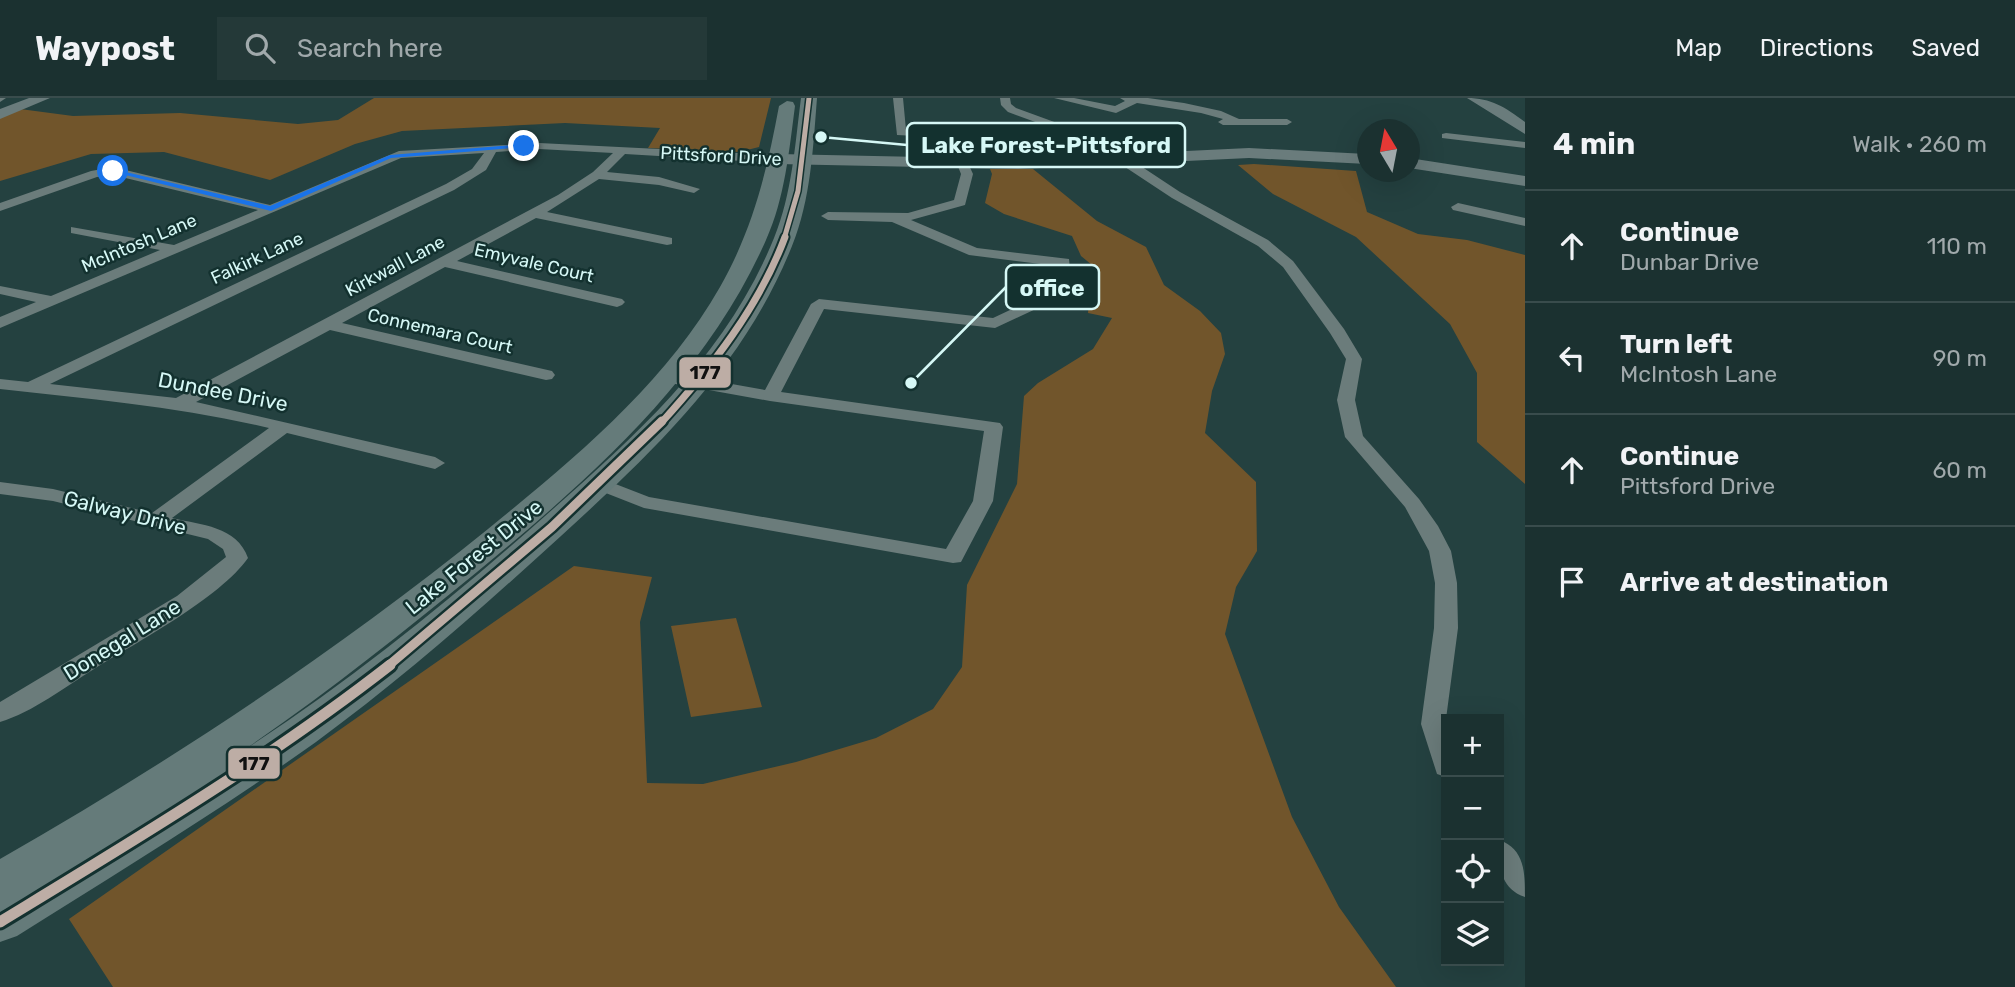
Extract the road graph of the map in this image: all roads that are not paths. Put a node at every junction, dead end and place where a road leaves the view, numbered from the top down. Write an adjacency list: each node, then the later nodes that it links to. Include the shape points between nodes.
1 (43, 98): 10 (street)
2 (788, 98): 20 (main road, Lake Forest Drive)
3 (809, 98): 20 (main road, Lake Forest Drive)
4 (898, 98): 14 (street, via 901,133)
5 (1005, 98): 21 (street, via 1012,110 1075,132 1112,158)
6 (1017, 98): 21 (street, via 1020,106 1031,112 1100,138 1126,157)
7 (1059, 98): 9 (street, via 1116,110)
8 (1475, 98): 12 (street)
9 (1130, 99): 11 (street, via 1211,112 1203,117 1216,122)
10 (0, 114)
11 (1287, 122)
12 (1525, 129)
13 (1446, 136): 15 (street)
14 (1018, 138)
15 (1525, 145)
16 (491, 148): 17 (street, Pittsford Drive); 18 (street, Pittsford Drive); 46 (street, Falkirk Lane, via 478,170 450,187)
17 (622, 150): 20 (street, Pittsford Drive); 24 (street, Kirkwall Lane)
18 (411, 154): 29 (street, McIntosh Lane, via 390,157)
19 (1357, 158): 21 (street, Pittsford Drive, via 1249,153)
20 (790, 159): 22 (street, Pittsford Drive); 44 (main road, Lake Forest Drive, via 755,242)
21 (1123, 160): 22 (street, Pittsford Drive); 56 (street, via 1277,253 1354,359 1346,400 1354,437 1412,503 1440,551 1446,628 1434,724)
22 (963, 163): 32 (street, via 967,174 960,202)
23 (1420, 165): 25 (street)
24 (597, 175): 26 (street); 30 (street, Kirkwall Lane)
25 (1525, 181)
26 (694, 189)
27 (0, 208): 29 (street, via 113,171)
28 (1458, 208): 33 (street)
29 (271, 209): 36 (street, McIntosh Lane)
30 (533, 213): 35 (street); 37 (street, Kirkwall Lane)
31 (828, 216): 32 (street)
32 (894, 218): 47 (street, via 974,252 1064,262 1065,289 995,323 819,304)
33 (1525, 222)
34 (76, 230): 36 (street)
35 (667, 241)
36 (175, 249): 39 (street, McIntosh Lane)
37 (443, 262): 40 (street, Emyvale Court); 42 (street, Kirkwall Lane)
38 (0, 290): 39 (street)
39 (52, 301): 41 (street, McIntosh Lane)
40 (617, 302)
41 (0, 323)
42 (326, 324): 43 (street, Connemara Court); 48 (street, Kirkwall Lane)
43 (546, 375)
44 (686, 381): 47 (street); 51 (main road, Lake Forest Drive, via 650,439); 58 (main road, Lake Forest Drive, via 334,667 217,748)
45 (0, 384): 46 (street, Dundee Drive)
46 (27, 389): 48 (street, Dundee Drive)
47 (770, 396): 51 (street, via 994,426 983,501 953,557 644,502)
48 (179, 404): 49 (street, Dundee Drive)
49 (284, 426): 50 (street, Dundee Drive); 53 (street)
50 (435, 463)
51 (600, 484): 60 (main road, Lake Forest Drive, via 463,608 382,672 262,758)
52 (0, 488): 53 (street, Galway Drive, via 53,495)
53 (156, 520): 54 (street, Galway Drive, via 215,535 233,546)
54 (237, 558): 55 (street, Donegal Lane, via 200,591)
55 (0, 713)
56 (1441, 749)
57 (1504, 858): 59 (street)
58 (0, 882)
59 (1525, 886)
60 (0, 922)

